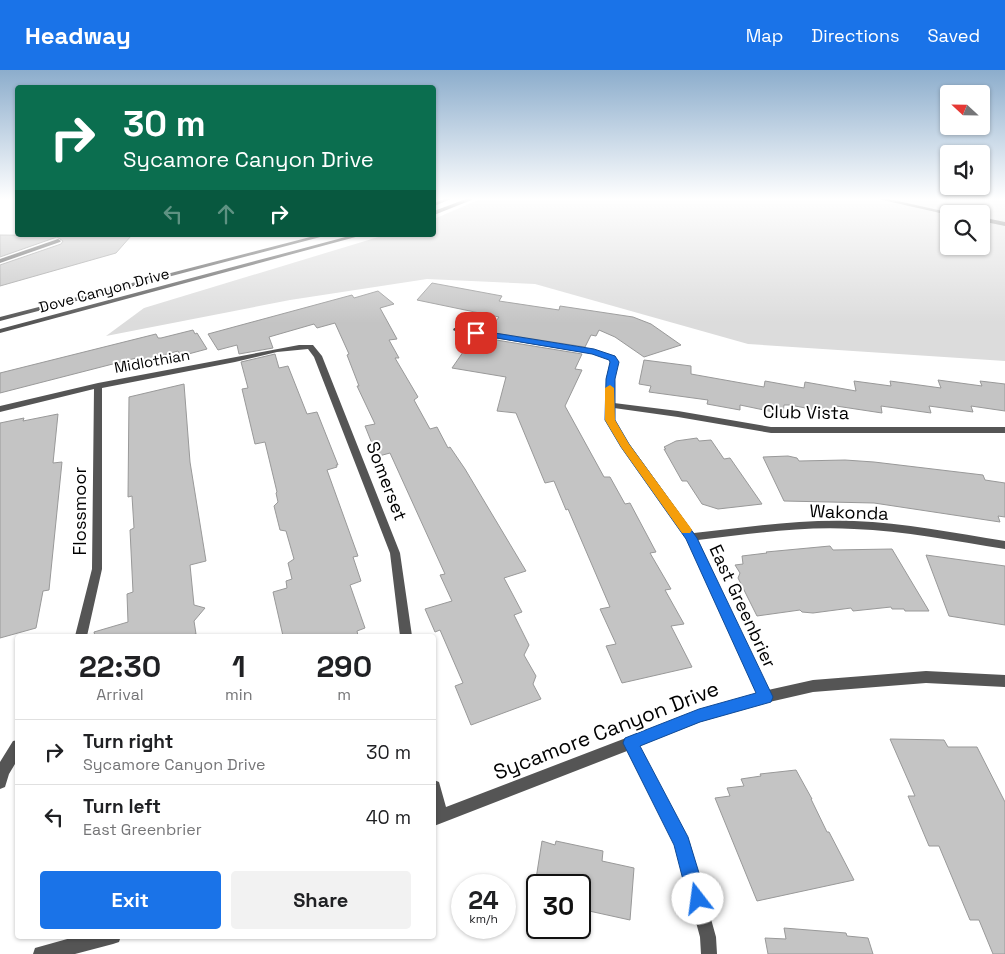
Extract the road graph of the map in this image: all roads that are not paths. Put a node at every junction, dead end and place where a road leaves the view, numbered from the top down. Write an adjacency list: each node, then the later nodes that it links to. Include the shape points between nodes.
1 (305, 240): 5 (street, Dove Canyon Drive)
2 (340, 240): 7 (street, Dove Canyon Drive)
3 (58, 241): 4 (street)
4 (0, 261)
5 (0, 319)
6 (457, 330): 10 (street, East Greenbrier, via 594,352 612,358)
7 (0, 331)
8 (310, 346): 9 (street, Midlothian, via 290,346 239,359); 16 (street, Somerset, via 318,356 395,553)
9 (98, 385): 11 (street, Midlothian); 15 (street, Flossmoor, via 97,569)
10 (609, 405): 12 (street, Club Vista, via 771,430); 13 (street, East Greenbrier, via 610,420 625,445)
11 (0, 409)
12 (1005, 430)
13 (691, 538): 14 (street, Wakonda, via 790,526 854,525); 18 (street, East Greenbrier)
14 (1005, 545)
15 (81, 634)
16 (406, 634)
17 (1005, 681): 18 (street, Sycamore Canyon Drive, via 926,677 813,686)
18 (765, 697): 19 (street, Sycamore Canyon Drive, via 699,716)
19 (630, 743): 22 (street, Sycamore Canyon Drive); 25 (street, via 682,843 708,936)
20 (15, 751): 21 (street, via 2,772)
21 (0, 782)
22 (437, 818)
23 (101, 939): 24 (street)
24 (41, 954)
25 (709, 954)

